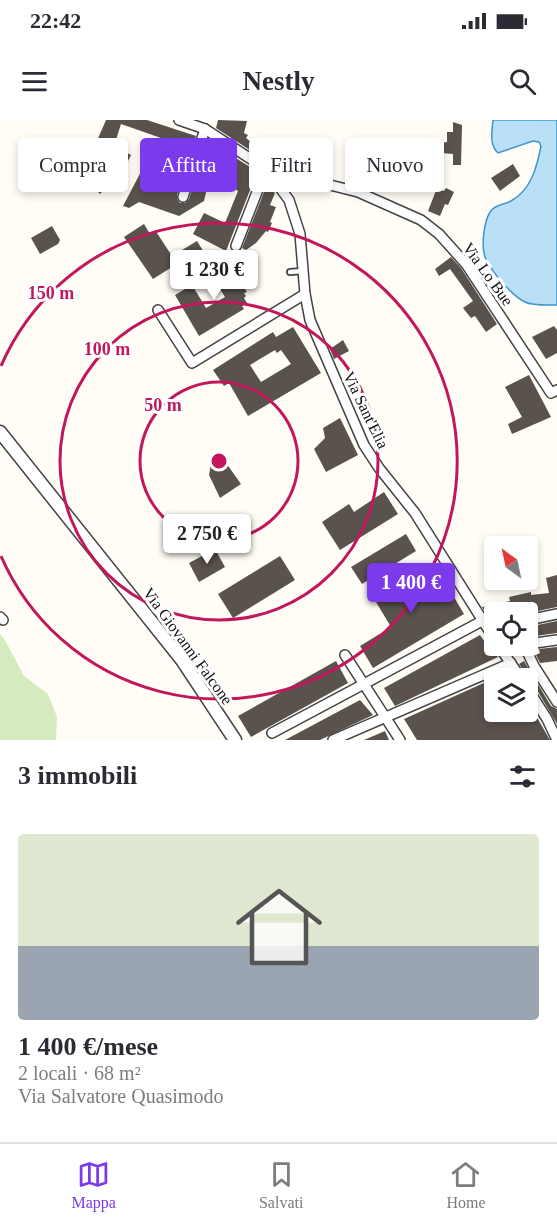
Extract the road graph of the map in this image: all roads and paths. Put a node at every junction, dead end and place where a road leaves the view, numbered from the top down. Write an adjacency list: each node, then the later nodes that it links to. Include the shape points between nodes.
1 (179, 120): 2 (street)
2 (200, 125): 3 (street); 7 (street)
3 (249, 158)
4 (333, 186): 13 (street, Via Lo Bue, via 358,192 421,220 439,234 466,264 551,393)
5 (257, 192): 8 (street)
6 (283, 192): 9 (street, Via Sant'Elia, via 300,234)
7 (183, 197)
8 (236, 246)
9 (303, 271): 10 (lane); 11 (street, Via Sant'Elia)
10 (290, 272)
11 (305, 294): 12 (street, via 192,363); 17 (street, Via Sant'Elia, via 310,320 364,445 415,513)
12 (158, 310)
13 (557, 390)
14 (0, 432): 31 (street, Via Giovanni Falcone, via 182,660)
15 (557, 614): 16 (street)
16 (538, 618)
17 (484, 619)
18 (484, 627): 26 (street)
19 (557, 640): 20 (street)
20 (538, 643)
21 (345, 655): 26 (street)
22 (506, 656): 24 (street)
23 (530, 656): 27 (street)
24 (511, 663): 25 (street); 29 (street)
25 (514, 668)
26 (364, 684): 29 (street); 30 (street)
27 (557, 702)
28 (538, 705): 34 (street)
29 (387, 718): 32 (street); 33 (street)
30 (272, 733)
31 (235, 740)
32 (333, 740)
33 (400, 740)
34 (557, 740)

